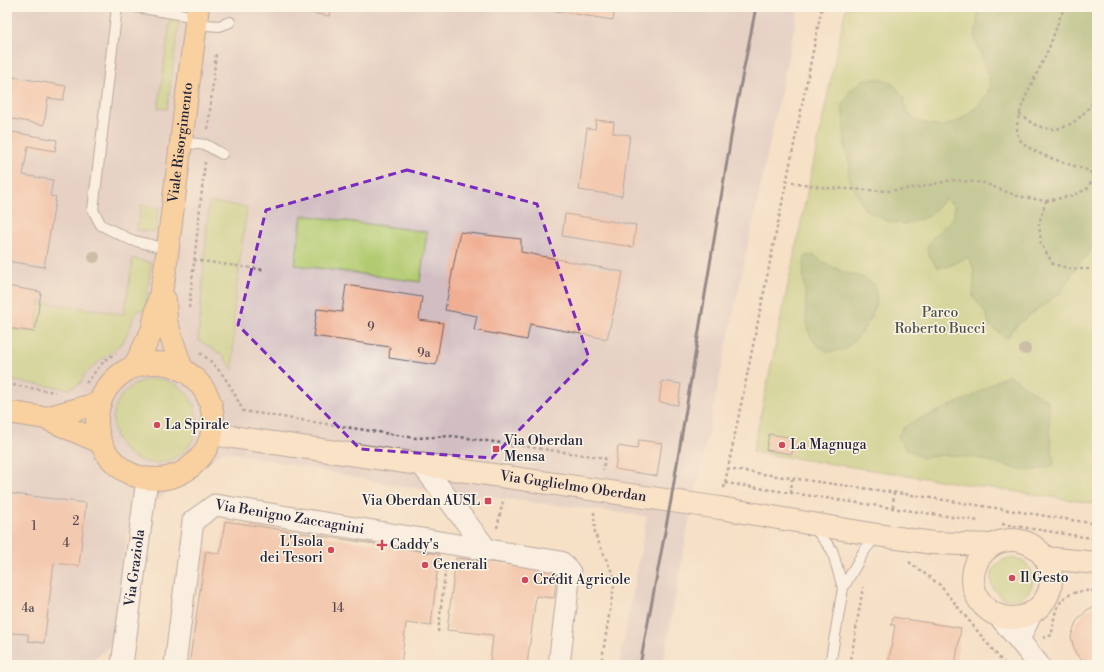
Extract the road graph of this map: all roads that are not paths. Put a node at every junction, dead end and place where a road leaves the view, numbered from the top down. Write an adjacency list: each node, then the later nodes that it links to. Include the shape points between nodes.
1 (117, 7): 7 (lane, via 92,210 101,225 131,240)
2 (136, 7): 3 (lane)
3 (197, 16): 4 (lane, via 219,26); 5 (main road, Viale Risorgimento)
4 (230, 22)
5 (181, 142): 6 (lane, via 206,145); 7 (main road, Viale Risorgimento)
6 (222, 154)
7 (168, 248): 8 (main road, Viale Risorgimento)
8 (164, 278): 9 (main road, Viale Risorgimento, via 152,331); 10 (main road, Viale Risorgimento, via 166,321)
9 (134, 367): 10 (main road, via 150,363 167,364); 11 (main road, via 119,375 107,388)
10 (182, 370): 14 (main road, via 197,381 208,397 213,415)
11 (100, 403): 13 (main road); 15 (main road, via 96,423)
12 (7, 412): 13 (main road)
13 (45, 418): 15 (main road)
14 (212, 434): 16 (main road, Via Guglielmo Oberdan); 17 (main road, via 206,450 196,464 181,474 164,479)
15 (100, 442): 17 (main road, via 108,456 119,467 132,475)
16 (422, 464): 18 (main road, Via Guglielmo Oberdan); 22 (street)
17 (147, 479): 31 (street, Via Graziola)
18 (812, 524): 19 (main road, Via Guglielmo Oberdan); 27 (lane, via 832,550)
19 (877, 535): 20 (main road, Via Guglielmo Oberdan); 27 (lane)
20 (933, 543): 21 (main road, Via Guglielmo Oberdan); 25 (main road, Via Guglielmo Oberdan)
21 (992, 545): 23 (main road, Via Guglielmo Oberdan, via 1015,540 1038,549); 25 (main road, via 984,551)
22 (488, 551): 32 (street, Via Benigno Zaccagnini, via 215,504 194,521); 33 (street, Via Benigno Zaccagnini, via 562,562 570,572)
23 (1045, 558): 24 (main road); 26 (main road)
24 (1095, 563): 26 (main road)
25 (974, 568): 29 (main road, via 973,580 980,601)
26 (1051, 580): 28 (main road, via 1049,593 1042,604)
27 (843, 588): 34 (lane)
28 (1032, 612): 29 (main road, via 1021,617 1009,618); 30 (street)
29 (998, 615): 30 (street)
30 (1019, 640): 35 (street)
31 (120, 661)
32 (175, 665)
33 (559, 665)
34 (830, 665)
35 (1039, 665)

